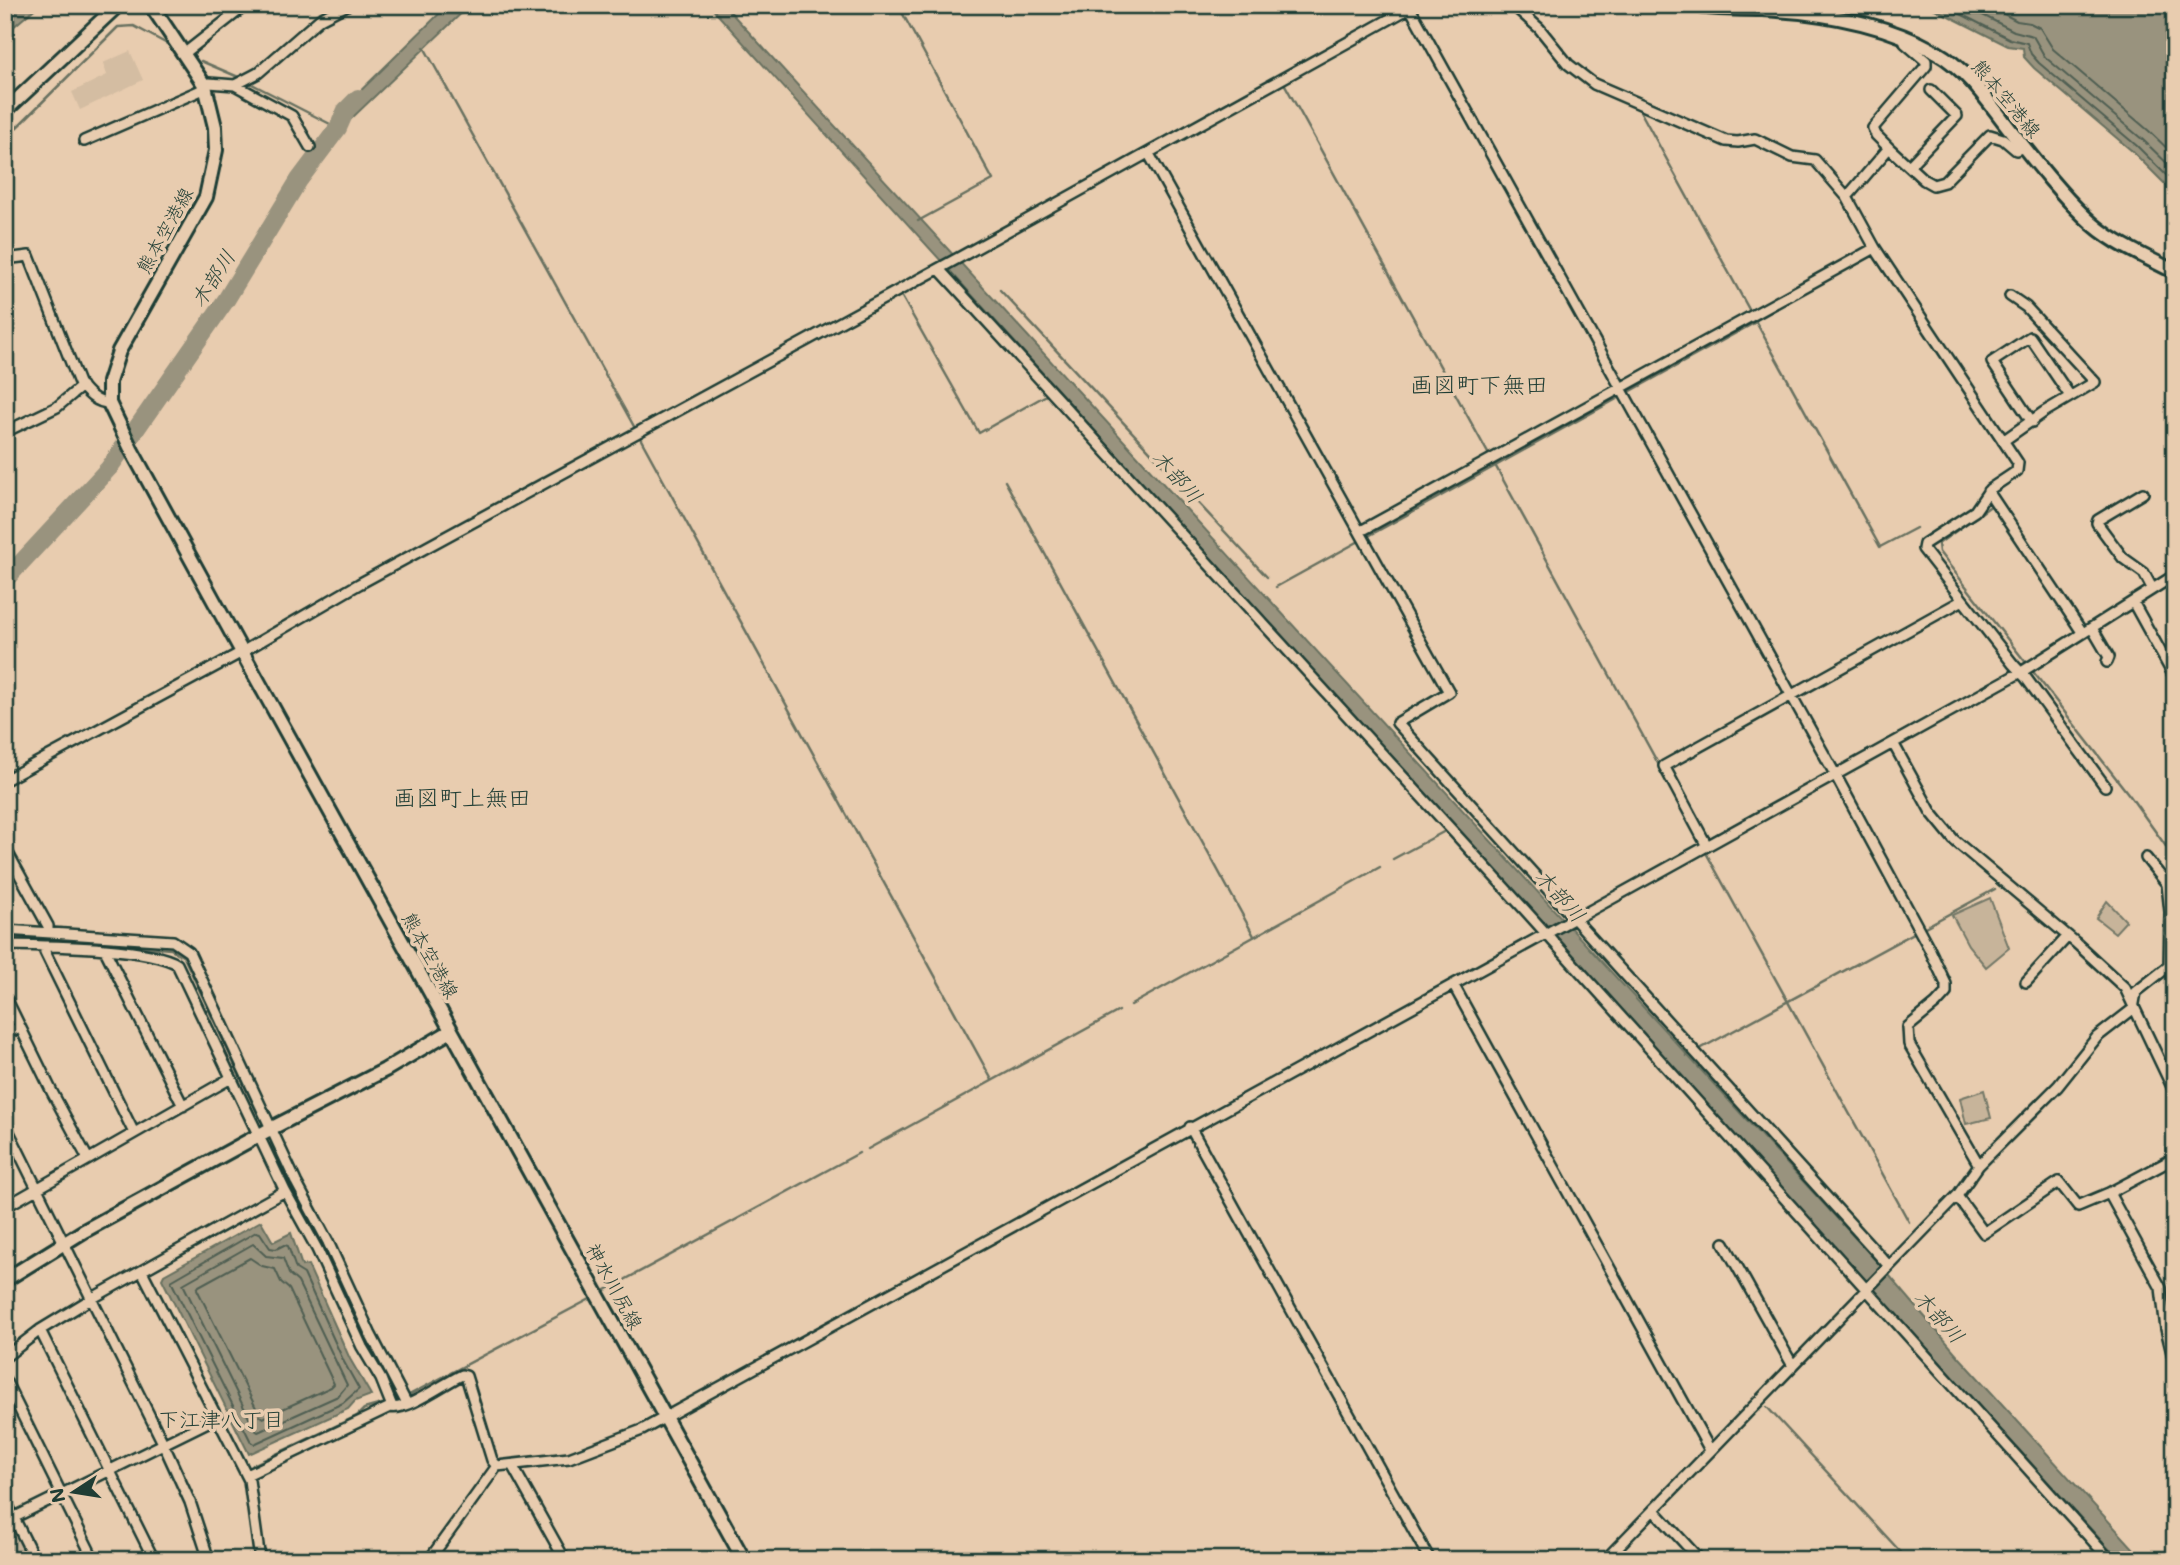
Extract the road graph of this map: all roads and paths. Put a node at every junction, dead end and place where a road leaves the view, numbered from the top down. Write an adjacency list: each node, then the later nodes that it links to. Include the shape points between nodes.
1 (118, 5): 13 (main road)
2 (151, 5): 9 (main road, 熊本空港線)
3 (246, 5): 9 (street)
4 (347, 5): 10 (street, via 320,19 250,78)
5 (1513, 5): 20 (street, via 1568,64 1594,83 1726,141 1755,139 1793,158 1815,160)
6 (1693, 5): 8 (main road, 熊本空港線, via 1793,12 1862,24)
7 (1412, 7): 18 (street); 27 (street)
8 (1903, 37): 16 (main road, 熊本空港線, via 1937,52 1965,74); 17 (street, via 1926,66 1873,128)
9 (185, 53): 11 (main road, 熊本空港線)
10 (236, 84): 11 (street); 15 (street, via 292,116)
11 (205, 86): 14 (street); 29 (main road, 熊本空港線, via 215,138 211,181 119,351 109,382)
12 (1931, 90): 19 (street, via 1957,116)
13 (5, 111)
14 (84, 141)
15 (310, 146)
16 (2024, 147): 19 (street, via 2016,150 1990,135 1940,185 1924,180); 24 (main road, 熊本空港線, via 2086,219 2121,245)
17 (1889, 148): 19 (street); 20 (street)
18 (1149, 153): 23 (street); 35 (street)
19 (1909, 166)
20 (1847, 197): 21 (street)
21 (1875, 247): 27 (street); 32 (street)
22 (5, 259): 26 (street, via 29,256)
23 (941, 267): 42 (street); 58 (street)
24 (2175, 272)
25 (2010, 296): 28 (street, via 2035,316 2095,382)
26 (82, 386): 29 (street, via 101,403); 31 (street, via 57,407)
27 (1622, 388): 35 (street); 46 (street)
28 (2070, 396): 30 (street); 30 (street, via 2030,337 1992,362)
29 (109, 403): 42 (main road, 熊本空港線)
30 (2032, 422): 32 (street)
31 (5, 432)
32 (2003, 441): 33 (street, via 2019,467)
33 (1988, 491): 38 (street, via 1975,511 1924,544 1926,553); 41 (street)
34 (2143, 493): 37 (street, via 2097,523 2123,558 2144,573)
35 (1361, 531): 55 (street, via 1449,692 1397,723)
36 (2175, 575): 37 (street)
37 (2152, 588): 39 (street)
38 (1963, 600): 44 (street); 46 (street)
39 (2133, 602): 40 (street); 45 (street)
40 (2092, 628): 41 (street); 43 (street, via 2109,657)
41 (2082, 632): 44 (street)
42 (242, 652): 49 (street); 68 (main road, 熊本空港線)
43 (2107, 662)
44 (2022, 672): 47 (street); 50 (street)
45 (2175, 678)
46 (1791, 695): 48 (street); 51 (street, via 1664,766)
47 (1893, 743): 48 (street); 59 (street, via 1931,812 1954,840)
48 (1835, 774): 51 (street); 80 (street, via 1946,984 1946,993 1937,1004 1908,1027 1909,1044)
49 (5, 780)
50 (2105, 786)
51 (1707, 846): 55 (street)
52 (5, 848): 57 (street)
53 (2146, 858): 54 (street, via 2167,884)
54 (2173, 910): 66 (street, via 2169,966 2136,992)
55 (1573, 919): 58 (street); 88 (street)
56 (5, 930): 57 (street)
57 (48, 932): 75 (street, via 173,941 189,952)
58 (1546, 934): 64 (street); 91 (street)
59 (2068, 936): 63 (street); 66 (street, via 2117,979)
60 (5, 945): 61 (street)
61 (45, 946): 62 (street); 76 (street)
62 (105, 950): 70 (street, via 166,958 177,964); 72 (street)
63 (2026, 982)
64 (1454, 986): 74 (street); 103 (street)
65 (5, 996): 67 (street)
66 (2133, 1009): 71 (street); 80 (street, via 2097,1037 2058,1086)
67 (20, 1028): 69 (street); 79 (street)
68 (451, 1031): 75 (main road); 100 (main road, 神水川尻線)
69 (5, 1032)
70 (231, 1078): 72 (street); 77 (street)
71 (2175, 1093)
72 (183, 1106): 76 (street)
73 (5, 1124): 81 (street)
74 (1190, 1127): 100 (street); 120 (street)
75 (272, 1128): 77 (main road); 98 (street)
76 (134, 1133): 79 (street)
77 (259, 1135): 82 (street); 86 (main road)
78 (2175, 1158): 83 (street)
79 (88, 1159): 81 (street)
80 (1979, 1165): 84 (street)
81 (37, 1188): 85 (street); 86 (street)
82 (285, 1191): 89 (street); 99 (street, via 381,1379)
83 (2109, 1193): 84 (street, via 2078,1206 2059,1182 1984,1233); 95 (street, via 2161,1288)
84 (1957, 1196): 88 (street)
85 (5, 1207)
86 (64, 1243): 90 (main road); 92 (street)
87 (1724, 1243): 96 (street)
88 (1889, 1266): 91 (street)
89 (142, 1271): 92 (street); 101 (street)
90 (5, 1280)
91 (1867, 1290): 96 (street); 123 (street)
92 (91, 1299): 93 (street); 102 (street)
93 (40, 1330): 94 (street); 106 (street)
94 (5, 1357)
95 (2175, 1365)
96 (1793, 1366): 103 (street)
97 (5, 1380): 108 (street)
98 (407, 1405): 99 (street); 105 (street, via 465,1375)
99 (390, 1408): 107 (street)
100 (666, 1417): 104 (street, via 569,1458); 119 (main road, 神水川尻線)
101 (216, 1418): 102 (street); 107 (street)
102 (163, 1443): 106 (street); 115 (street, via 190,1502)
103 (1710, 1450): 110 (street)
104 (512, 1465): 105 (street); 118 (street)
105 (497, 1466): 117 (street)
106 (110, 1471): 108 (street); 114 (street)
107 (247, 1475): 116 (street)
108 (62, 1494): 111 (street); 113 (street)
109 (5, 1500): 111 (street)
110 (1655, 1511): 121 (street); 122 (street)
111 (10, 1520): 112 (street)
112 (35, 1560)
113 (94, 1560)
114 (154, 1560)
115 (209, 1560)
116 (260, 1560)
117 (429, 1560)
118 (565, 1560)
119 (744, 1560)
120 (1430, 1560)
121 (1605, 1560)
122 (1700, 1560)
123 (2110, 1560)

